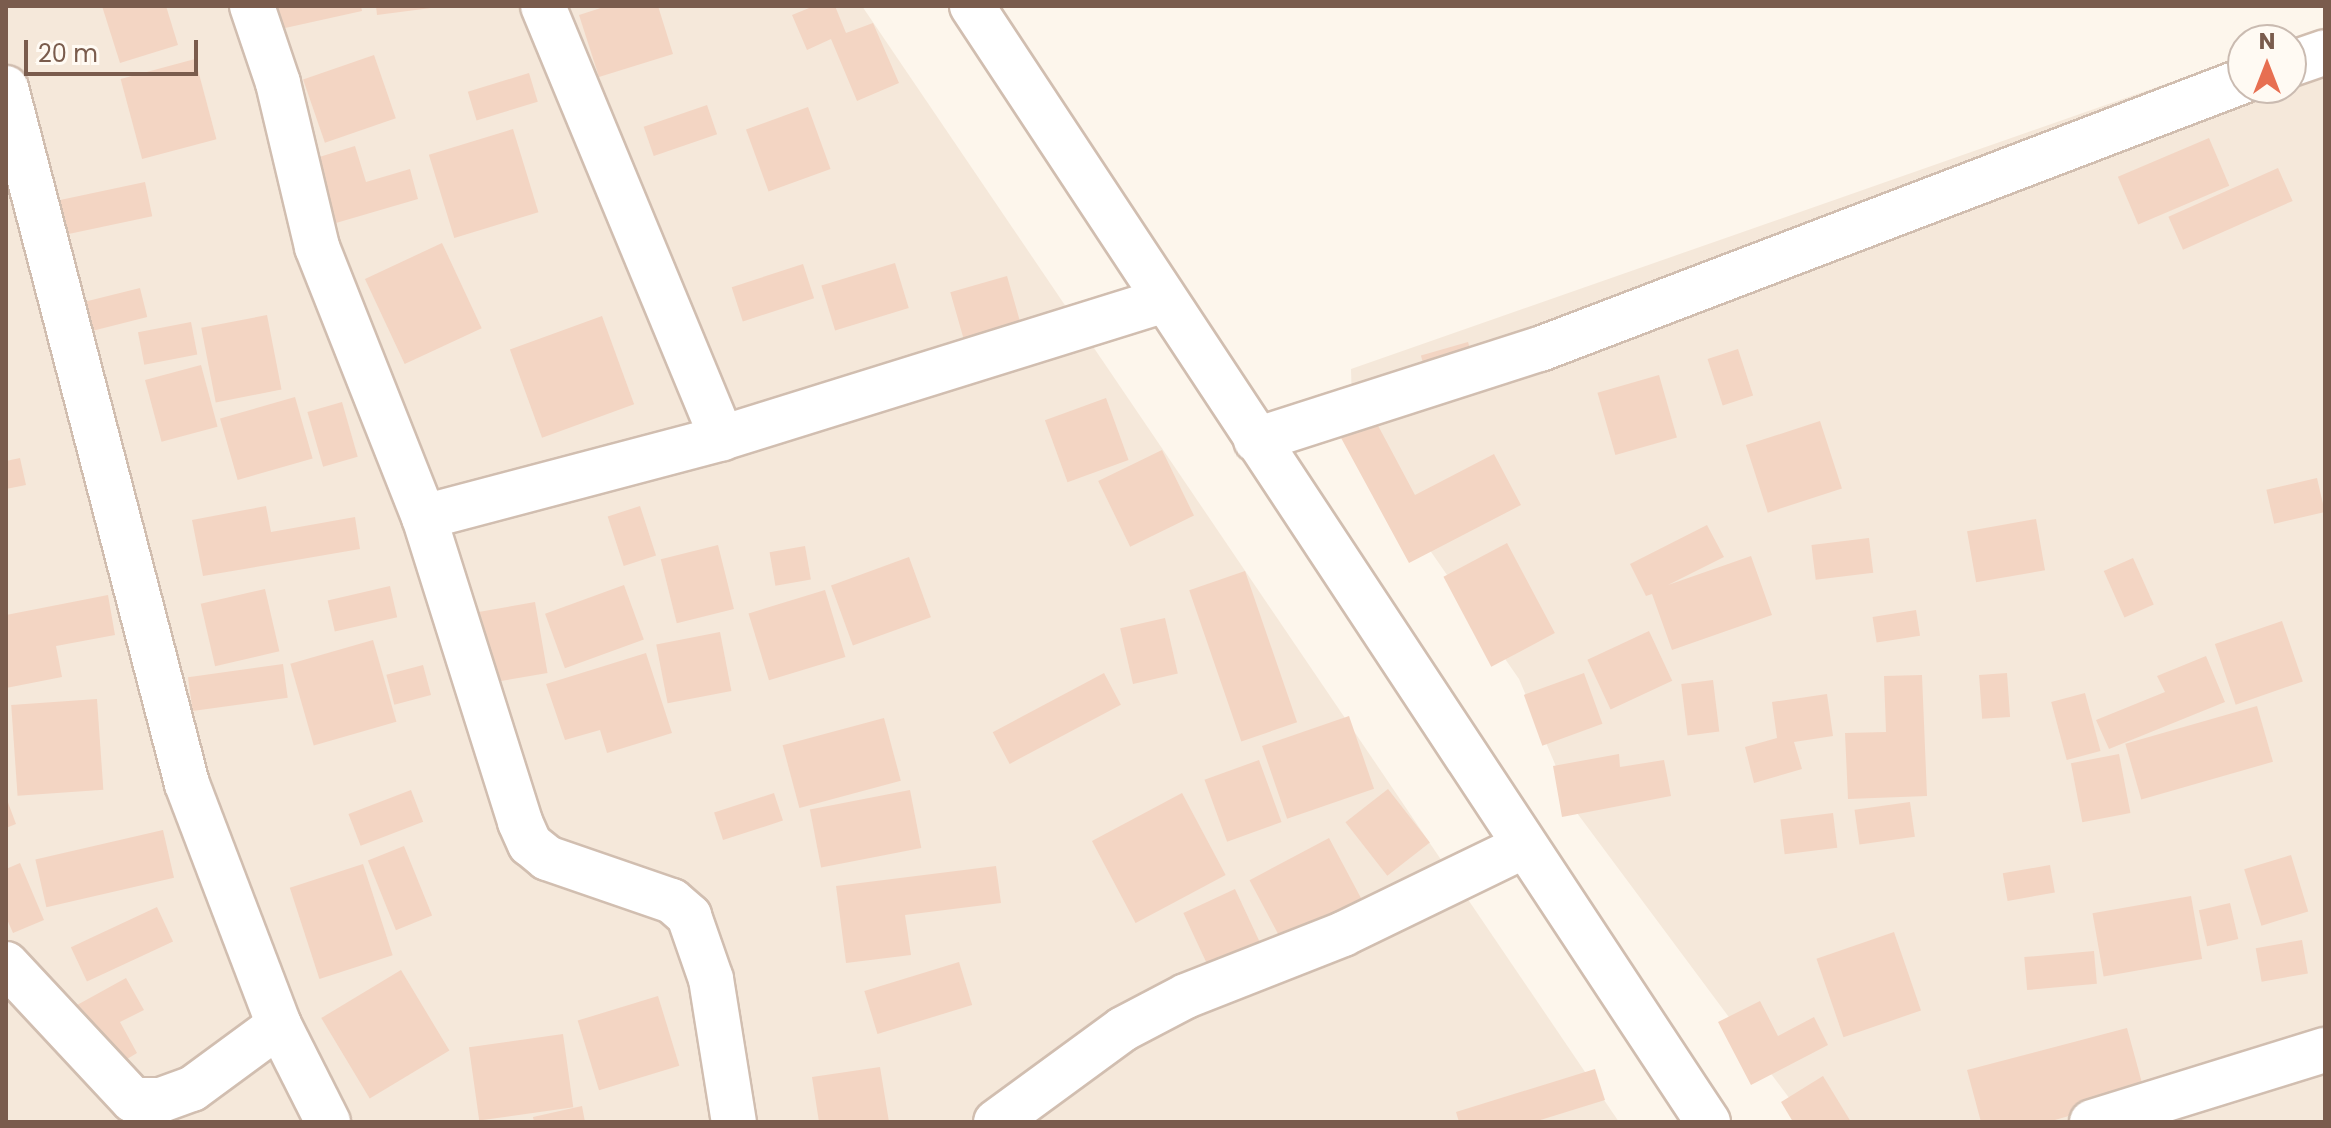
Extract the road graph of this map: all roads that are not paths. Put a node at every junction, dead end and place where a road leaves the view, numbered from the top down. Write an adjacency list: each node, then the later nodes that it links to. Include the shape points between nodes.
1 (252, 6): 9 (street, via 278,83 317,247)
2 (543, 6): 7 (street)
3 (972, 6): 6 (street)
4 (2227, 87): 8 (street, via 1540,349)
5 (6, 88): 12 (street, via 187,784)
6 (1164, 300): 7 (street); 8 (street)
7 (722, 438): 9 (street)
8 (1256, 440): 10 (street)
9 (424, 517): 15 (street, via 530,844 547,858 672,901 689,916 711,979)
10 (1524, 846): 16 (street, via 1343,934 1186,996 1123,1029); 17 (street)
11 (6, 964): 12 (street, via 133,1100 161,1100 192,1089)
12 (279, 1025): 14 (street)
13 (2325, 1050): 18 (street)
14 (328, 1122)
15 (734, 1122)
16 (996, 1122)
17 (1708, 1122)
18 (2092, 1122)

